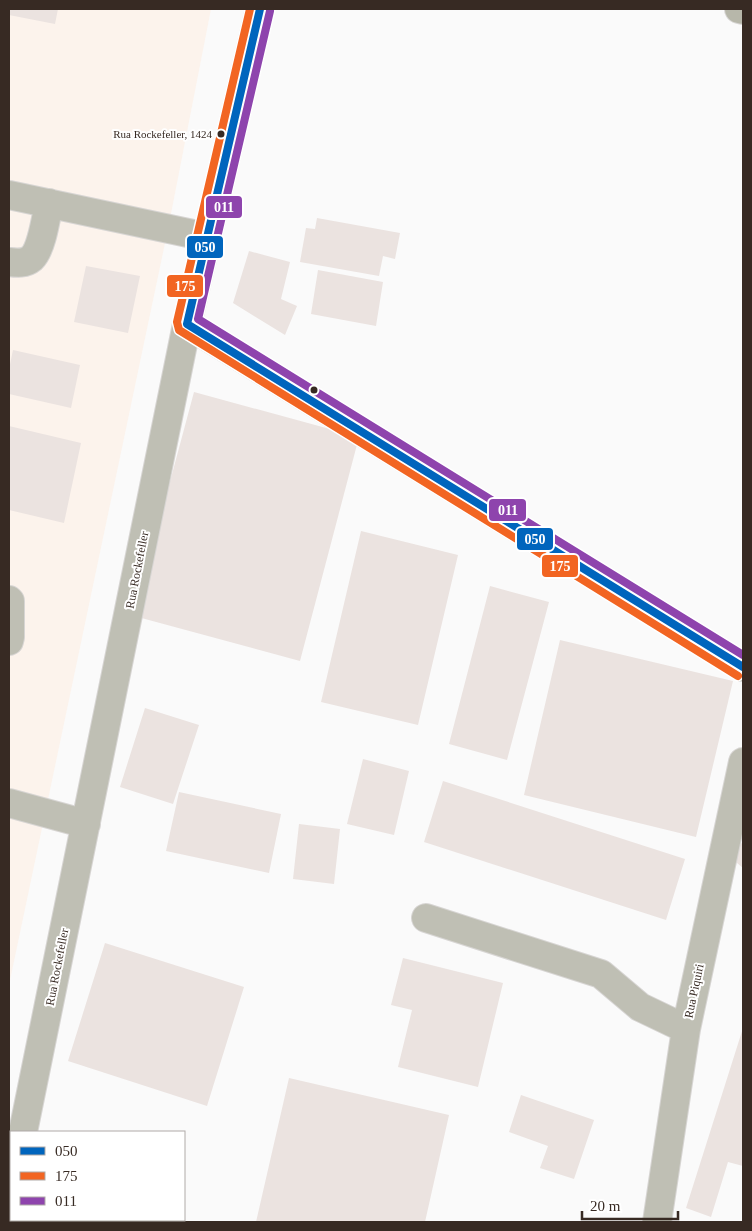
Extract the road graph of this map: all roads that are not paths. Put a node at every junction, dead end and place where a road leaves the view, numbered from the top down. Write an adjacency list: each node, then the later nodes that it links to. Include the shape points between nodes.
1 (260, 9): 6 (main road, Rua Rockefeller)
2 (739, 9): 3 (main road)
3 (743, 10)
4 (9, 194): 5 (street)
5 (49, 203): 6 (street); 7 (street, via 38,248 31,258 19,264)
6 (208, 237): 8 (main road, Rua Rockefeller)
7 (9, 262)
8 (187, 324): 11 (main road); 14 (street, Rua Rockefeller)
9 (9, 600): 10 (street)
10 (9, 641)
11 (743, 667)
12 (743, 762): 16 (street, Rua Piquiri)
13 (9, 803): 14 (street)
14 (86, 824): 17 (street, Rua Rockefeller)
15 (426, 918): 16 (street, via 601,974 640,1008)
16 (686, 1029): 18 (street, Rua Piquiri)
17 (23, 1131)
18 (658, 1222)

